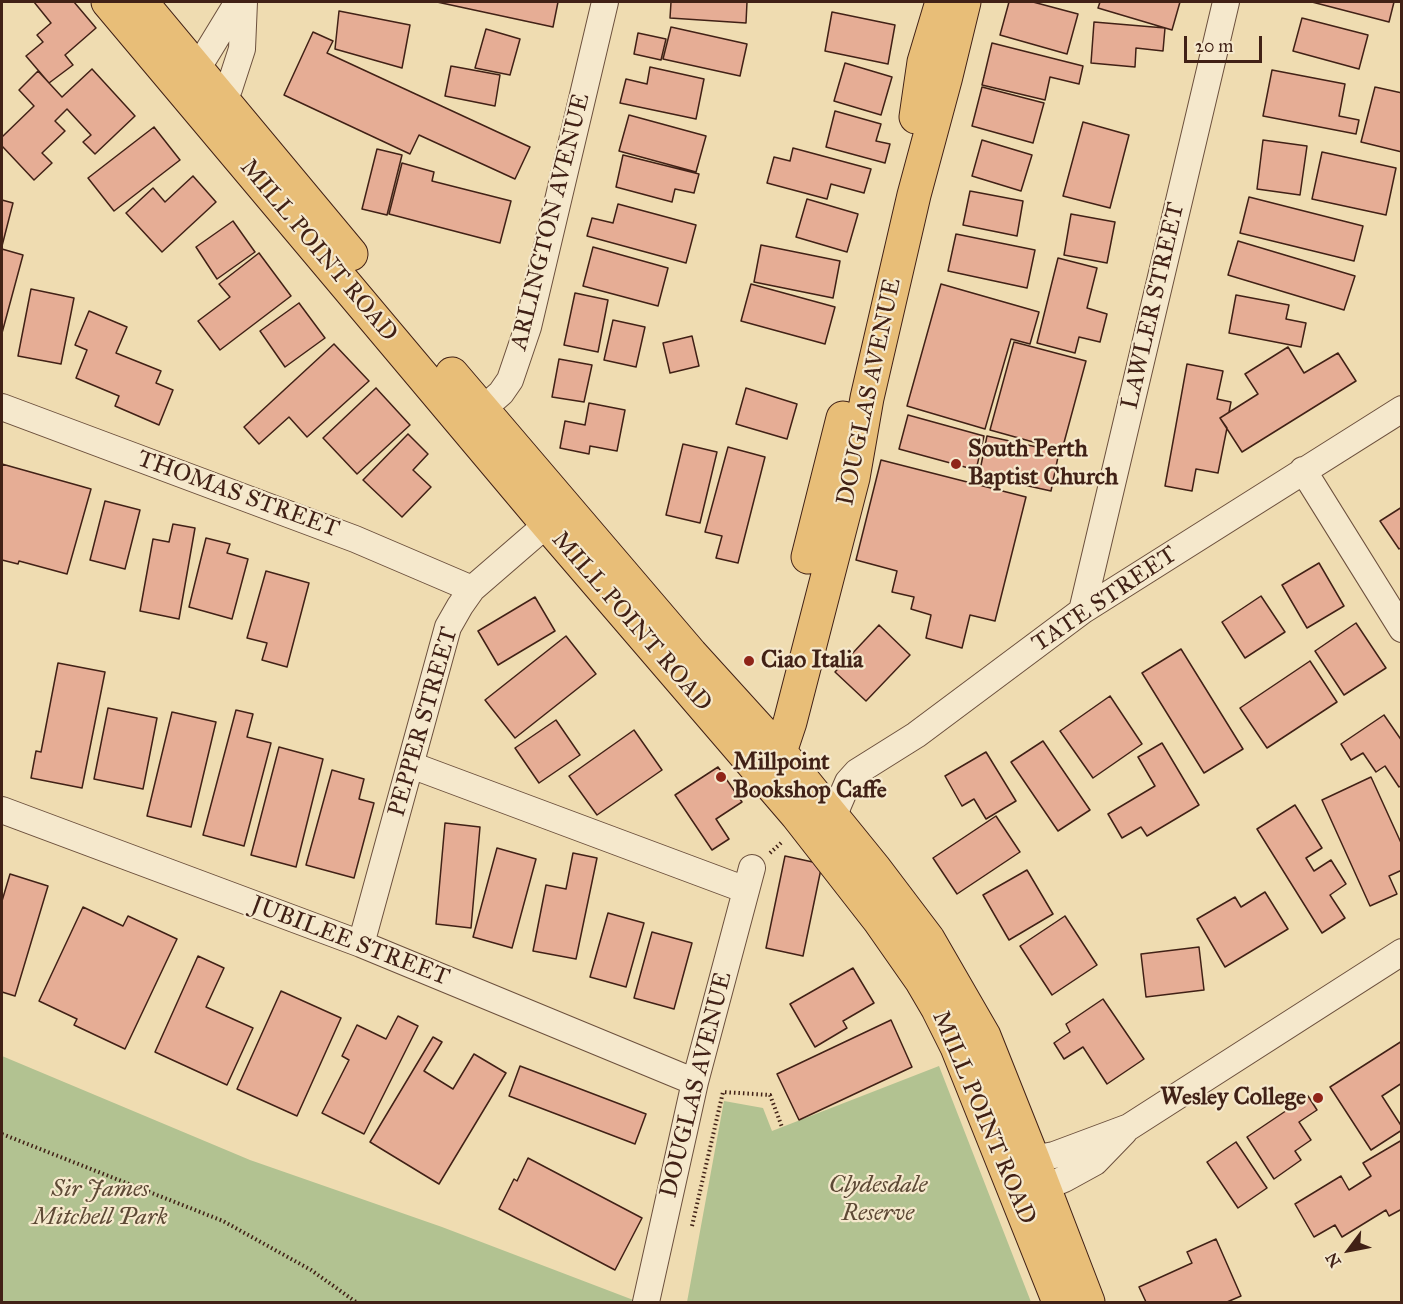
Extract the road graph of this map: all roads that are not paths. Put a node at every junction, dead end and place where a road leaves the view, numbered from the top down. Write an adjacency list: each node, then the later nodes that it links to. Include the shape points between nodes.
1 (108, 2): 9 (main road, MILL POINT ROAD)
2 (141, 2): 9 (main road, MILL POINT ROAD)
3 (238, 2): 9 (street)
4 (244, 2): 10 (street, via 242,49 229,89)
5 (605, 2): 13 (street, ARLINGTON AVENUE, via 528,327 510,380)
6 (942, 2): 19 (main road, DOUGLAS AVENUE, via 924,62 906,170 775,691)
7 (964, 2): 19 (main road, DOUGLAS AVENUE, via 908,218 853,478 790,722)
8 (1226, 2): 17 (street, LAWLER STREET)
9 (188, 77): 10 (main road, MILL POINT ROAD)
10 (214, 107): 13 (main road, MILL POINT ROAD)
11 (2, 407): 16 (street, THOMAS STREET, via 355,539)
12 (1401, 409): 14 (street, TATE STREET)
13 (473, 418): 15 (main road, MILL POINT ROAD)
14 (1303, 470): 17 (street, TATE STREET); 18 (street)
15 (556, 516): 16 (street, PEPPER STREET); 19 (main road, MILL POINT ROAD)
16 (472, 589): 20 (street, PEPPER STREET, via 448,627)
17 (1082, 611): 22 (street, TATE STREET, via 916,735 858,772 848,782)
18 (1401, 629)
19 (765, 756): 22 (main road, MILL POINT ROAD); 26 (main road, MILL POINT ROAD, via 803,823 921,980)
20 (411, 765): 23 (street, PEPPER STREET); 25 (street, DOUGLAS AVENUE, via 749,879)
21 (2, 810): 23 (street, JUBILEE STREET)
22 (833, 817): 26 (main road, MILL POINT ROAD, via 928,939 984,1036)
23 (362, 944): 25 (street, JUBILEE STREET)
24 (1401, 952): 26 (street, via 1129,1127 1054,1155)
25 (695, 1082): 27 (street, DOUGLAS AVENUE)
26 (1025, 1178): 28 (main road, MILL POINT ROAD); 29 (main road, MILL POINT ROAD)
27 (646, 1302)
28 (1059, 1302)
29 (1088, 1302)

